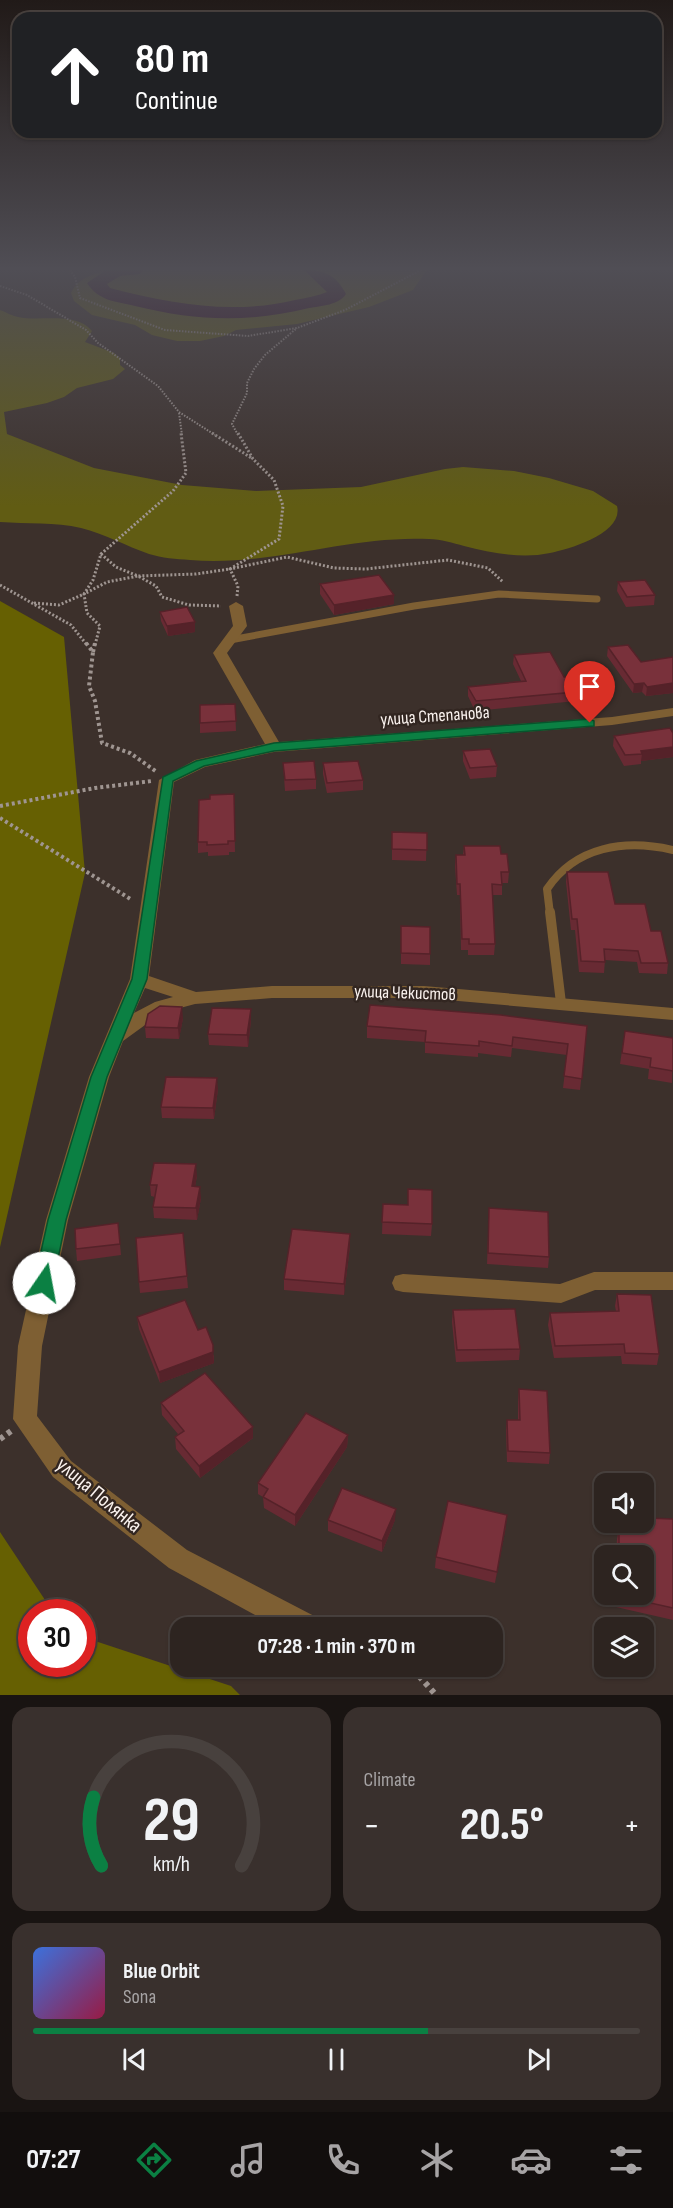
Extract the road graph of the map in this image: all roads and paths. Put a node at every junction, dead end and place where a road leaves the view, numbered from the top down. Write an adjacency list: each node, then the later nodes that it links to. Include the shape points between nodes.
1 (105, 349): 3 (path, via 158,386)
2 (272, 349): 4 (path, via 254,369 232,424)
3 (179, 412): 4 (path); 5 (path, via 186,473 173,491)
4 (254, 459): 6 (path, via 274,480 283,506 279,539)
5 (101, 554): 7 (path, via 116,567); 9 (path)
6 (230, 569): 7 (path); 10 (path, via 287,557 334,568 366,569 448,560 488,568); 13 (path, via 238,586)
7 (138, 576): 9 (path, via 106,582); 13 (path, via 156,586 162,597 189,605)
8 (0, 585): 12 (path)
9 (84, 594): 12 (path, via 59,605); 15 (path, via 87,612 100,626)
10 (516, 595): 11 (lane); 14 (lane, via 414,606)
11 (597, 599)
12 (33, 603): 15 (path, via 71,625)
13 (236, 606): 14 (street, via 240,626)
14 (230, 640): 17 (street, via 220,653)
15 (93, 652): 18 (path, via 89,686 102,743 130,753)
16 (673, 712): 17 (street, улица Степанова, via 589,723)
17 (274, 747): 18 (street, улица Степанова, via 200,764)
18 (167, 780): 19 (path, via 95,788); 22 (street, улица Полянка)
19 (0, 806)
20 (0, 818): 22 (path)
21 (673, 850): 25 (lane, via 607,850 578,858 559,872 547,889)
22 (149, 911): 23 (street, улица Полянка)
23 (139, 979): 24 (street, улица Чекистов); 27 (street, улица Полянка)
24 (195, 998): 25 (street, улица Чекистов, via 272,992 424,992); 27 (street, via 161,1005)
25 (561, 1003): 26 (street, улица Чекистов)
26 (673, 1014)
27 (115, 1038): 30 (street, улица Полянка, via 99,1077 57,1220 30,1346 25,1419 62,1469 178,1559)
28 (673, 1281): 29 (street, via 594,1281 561,1294)
29 (403, 1283)
30 (287, 1617)
31 (420, 1677): 32 (path)
32 (436, 1695)

